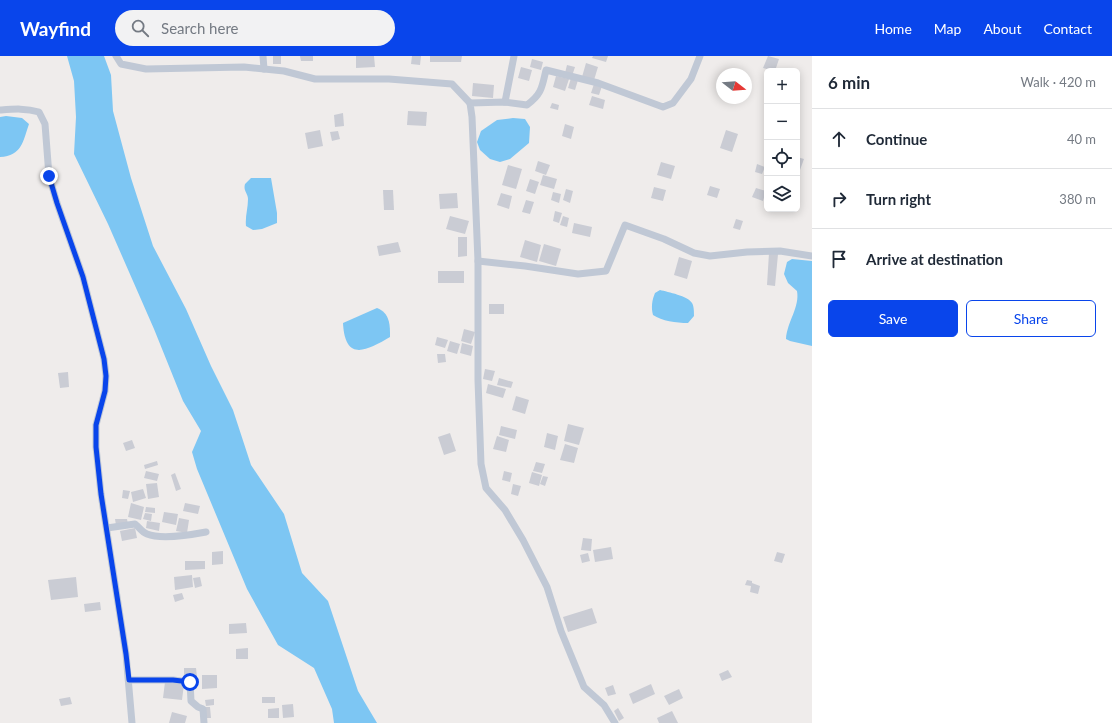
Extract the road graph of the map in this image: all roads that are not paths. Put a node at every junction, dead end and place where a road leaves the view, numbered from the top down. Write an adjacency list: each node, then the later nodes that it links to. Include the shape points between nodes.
1 (116, 56): 5 (street, via 120,64 146,69)
2 (262, 56): 5 (street)
3 (514, 56): 6 (street)
4 (700, 56): 6 (street, via 690,79 673,103 663,107 598,82 546,70 537,98 527,105)
5 (264, 69): 7 (street, via 315,79 388,79 452,84)
6 (505, 102): 7 (street)
7 (470, 103): 10 (street)
8 (0, 110): 11 (street, via 30,109 39,112 45,124 49,176 83,277 104,359 105,391 96,425 96,447)
9 (812, 256): 10 (street, via 780,251 710,256 694,253 625,225 606,271 578,274)
10 (478, 261): 16 (street, via 478,380 481,464 486,488 505,510 547,587 584,687 604,705)
11 (107, 528): 12 (street, via 135,524 153,536 185,536); 13 (street)
12 (206, 532)
13 (129, 680): 14 (street); 15 (street, via 190,682 191,701 203,709)
14 (132, 723)
15 (204, 723)
16 (615, 723)

